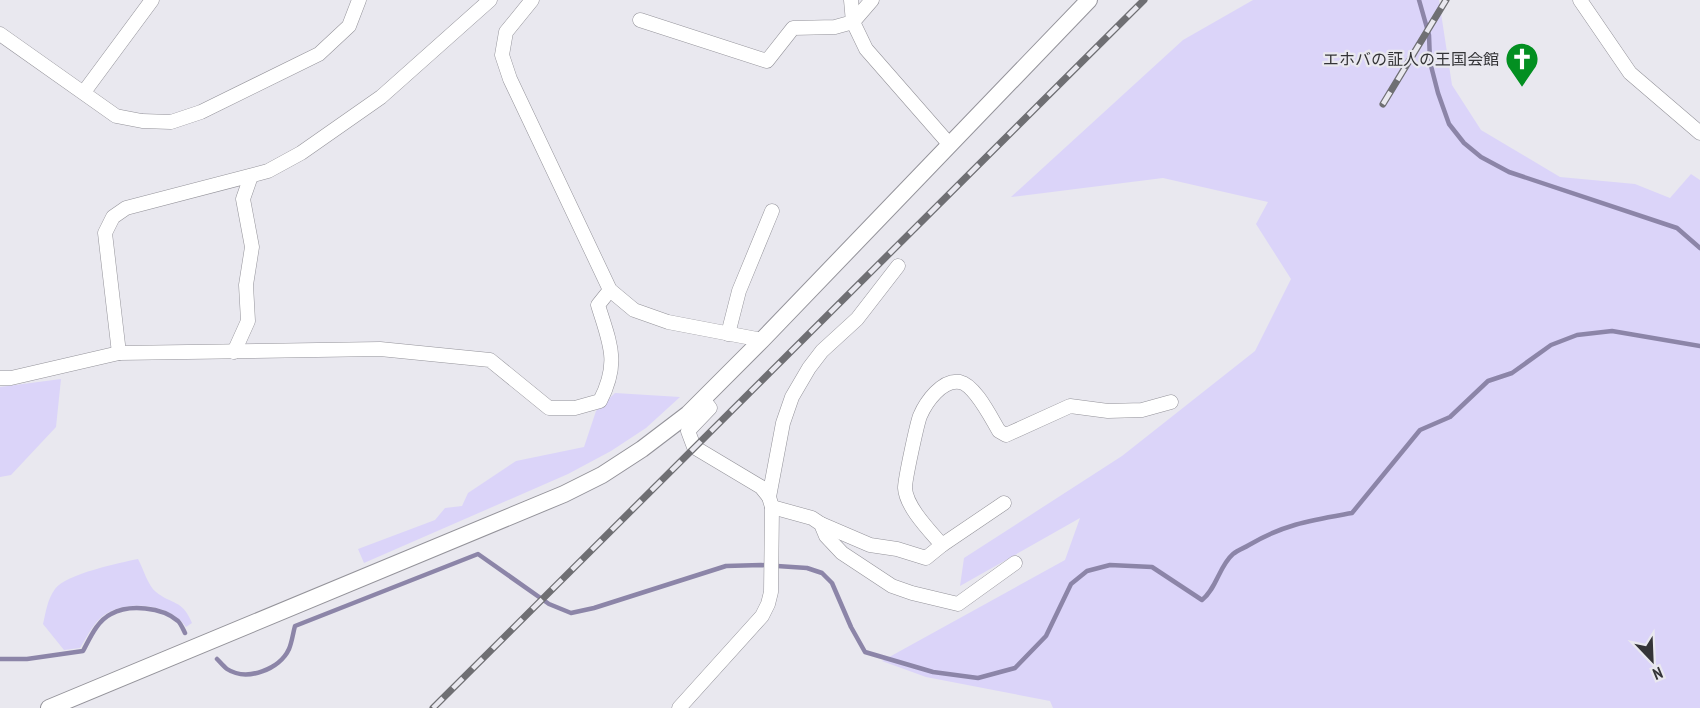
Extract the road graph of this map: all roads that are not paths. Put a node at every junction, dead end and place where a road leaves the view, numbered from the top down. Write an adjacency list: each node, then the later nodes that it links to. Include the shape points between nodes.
1 (152, 0): 12 (street)
2 (359, 0): 12 (street, via 349,26 319,54 201,112 171,122 142,121 116,116)
3 (490, 0): 15 (street, via 381,97 301,153)
4 (532, 0): 18 (street, via 506,32 502,55)
5 (851, 0): 10 (street)
6 (872, 0): 10 (street)
7 (1089, 0): 14 (street)
8 (1580, 0): 13 (street, via 1630,73)
9 (640, 20): 10 (street, via 767,61 793,28 835,27)
10 (853, 22): 14 (street, via 866,49)
11 (0, 34): 12 (street)
12 (84, 92)
13 (1698, 128)
14 (950, 145): 20 (street)
15 (251, 176): 21 (street, via 243,199 252,248 246,285 248,321); 22 (street, via 126,208 113,217 105,232)
16 (772, 211): 19 (street, via 739,291)
17 (898, 266): 26 (street, via 857,319 822,351 792,398 783,423)
18 (610, 290): 19 (street, via 634,310 668,322); 21 (street, via 598,305 612,351 609,382 600,402 575,408 549,408 490,360 380,349)
19 (728, 334): 20 (street)
20 (762, 340): 24 (street)
21 (234, 352): 22 (street)
22 (119, 353): 23 (street)
23 (0, 378)
24 (703, 399): 26 (street, via 710,408 688,431 694,447 761,487); 31 (street, via 642,449 564,494)
25 (1171, 402): 29 (street, via 1142,410 1070,406 1006,435 999,431 973,391 960,382 947,383 920,416 905,489 917,516)
26 (770, 502): 28 (street); 32 (street, via 768,604 762,616)
27 (1004, 503): 29 (street)
28 (821, 524): 29 (street, via 870,545 926,558); 30 (street, via 842,553 892,586 958,604)
29 (942, 545)
30 (1015, 563)
31 (49, 708)
32 (679, 708)

